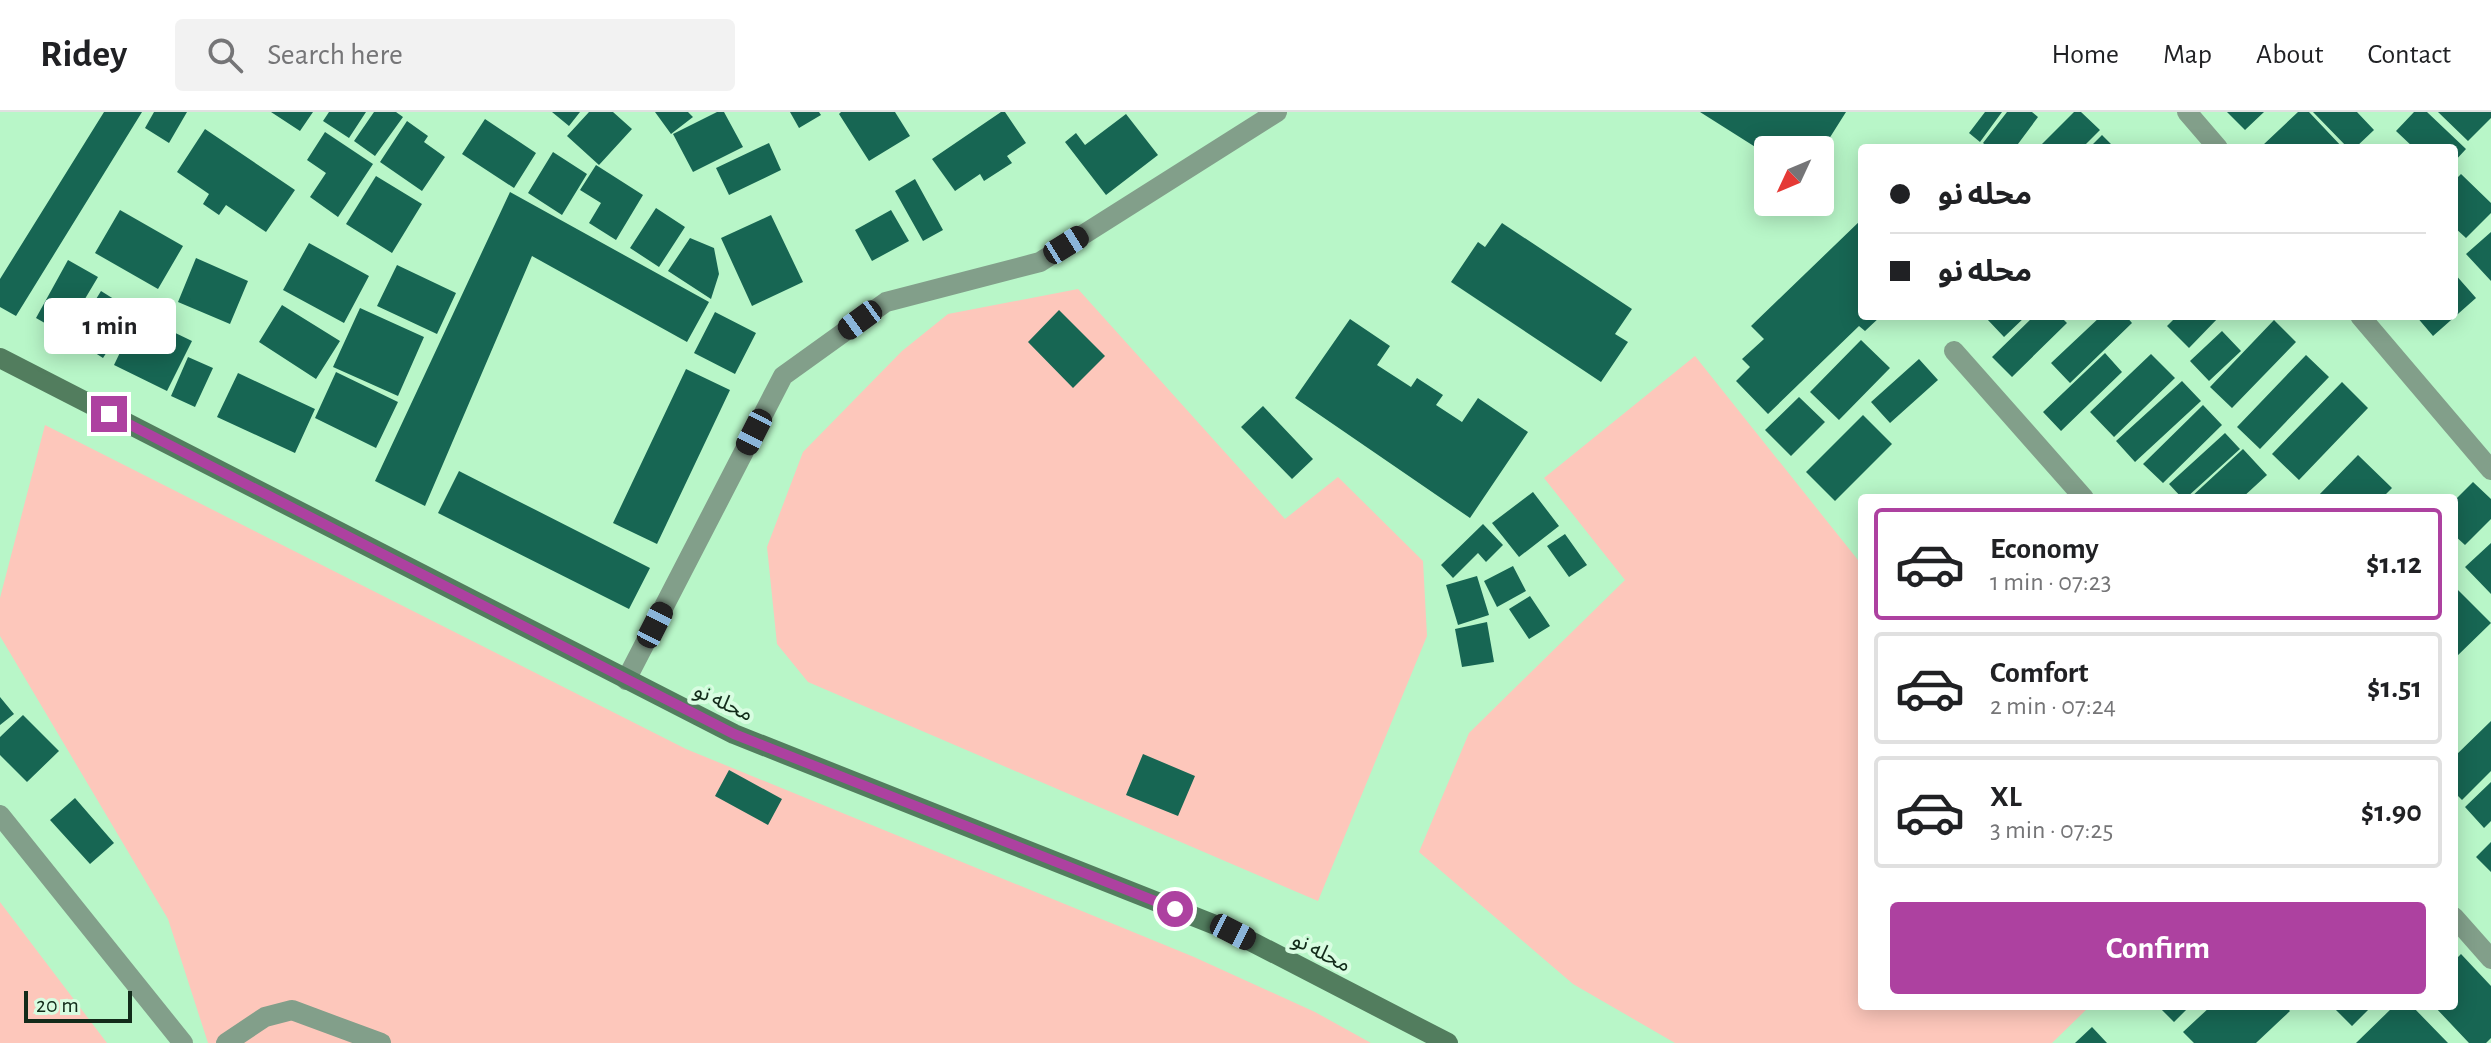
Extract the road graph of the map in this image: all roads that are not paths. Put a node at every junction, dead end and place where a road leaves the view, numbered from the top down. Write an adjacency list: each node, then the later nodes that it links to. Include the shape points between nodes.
1 (1277, 112): 9 (street, via 1040,262 886,302 783,376)
2 (2187, 112): 3 (street)
3 (2215, 144)
4 (2363, 320): 7 (street)
5 (1954, 351): 8 (street)
6 (0, 358): 9 (street, محله نو)
7 (2491, 470)
8 (2080, 494)
9 (626, 680): 16 (street, محله نو, via 734,734 1233,932)
10 (0, 815): 13 (street)
11 (2458, 922): 12 (street)
12 (2491, 959)
13 (183, 1043)
14 (226, 1043): 15 (street, via 265,1017 292,1010)
15 (381, 1043)
16 (1448, 1043)

